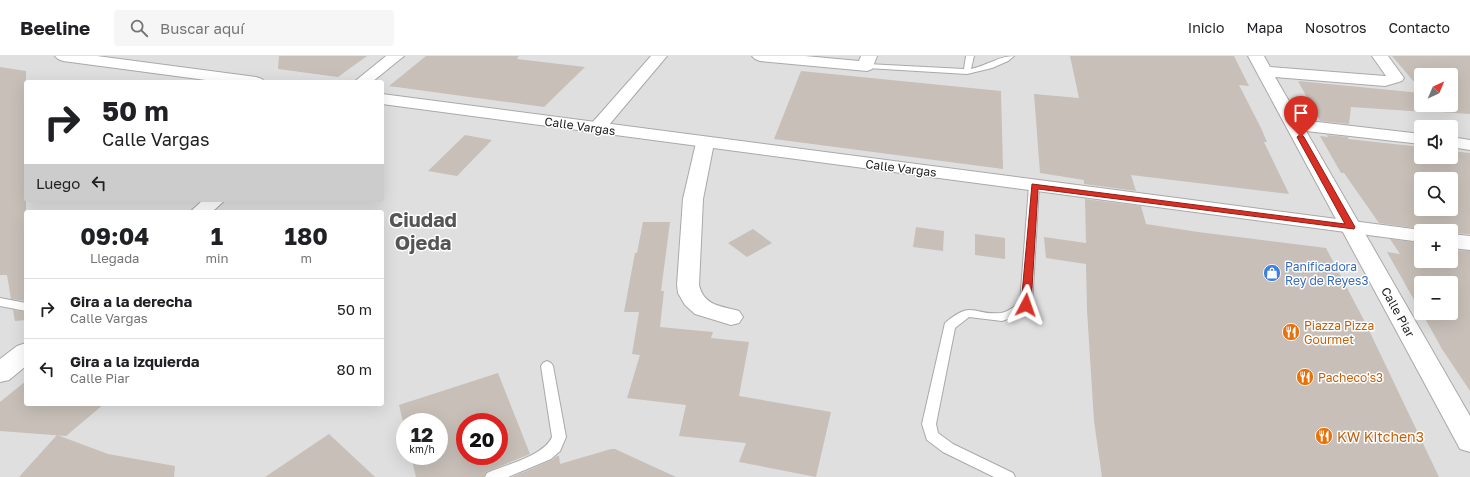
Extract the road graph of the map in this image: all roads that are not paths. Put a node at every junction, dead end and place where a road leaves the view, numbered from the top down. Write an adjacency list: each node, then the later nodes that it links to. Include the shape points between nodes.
1 (63, 56): 11 (street)
2 (396, 56): 12 (street)
3 (659, 56): 15 (street)
4 (760, 56): 8 (street)
5 (970, 56): 10 (lane)
6 (1010, 56): 10 (lane, via 982,70)
7 (1380, 56): 9 (street, via 1396,78 1385,81)
8 (868, 61): 10 (lane)
9 (1260, 63): 14 (street, Calle Piar)
10 (968, 72)
11 (241, 80)
12 (365, 80)
13 (384, 99): 15 (street, Calle Vargas)
14 (1294, 124): 16 (street); 23 (street, Calle Piar)
15 (597, 128): 17 (street, Calle Vargas)
16 (1414, 138)
17 (705, 143): 20 (street, Calle Vargas); 29 (street, via 693,199 689,295 708,311)
18 (1458, 143): 19 (street)
19 (1470, 145)
20 (1034, 186): 23 (street, Calle Vargas); 35 (lane, via 1026,305 1008,316 997,317 972,312 956,319 949,326 929,424 932,436 948,448)
21 (212, 202): 22 (street)
22 (202, 210)
23 (1351, 227): 24 (street, Calle Vargas); 33 (street, Calle Piar)
24 (1414, 235)
25 (1458, 241): 26 (street)
26 (1470, 243)
27 (0, 302): 28 (lane)
28 (24, 307)
29 (731, 317)
30 (24, 354): 32 (street)
31 (547, 366): 34 (lane, via 559,438 555,447 546,454)
32 (0, 373)
33 (1470, 441)
34 (492, 477)
35 (1008, 477)

